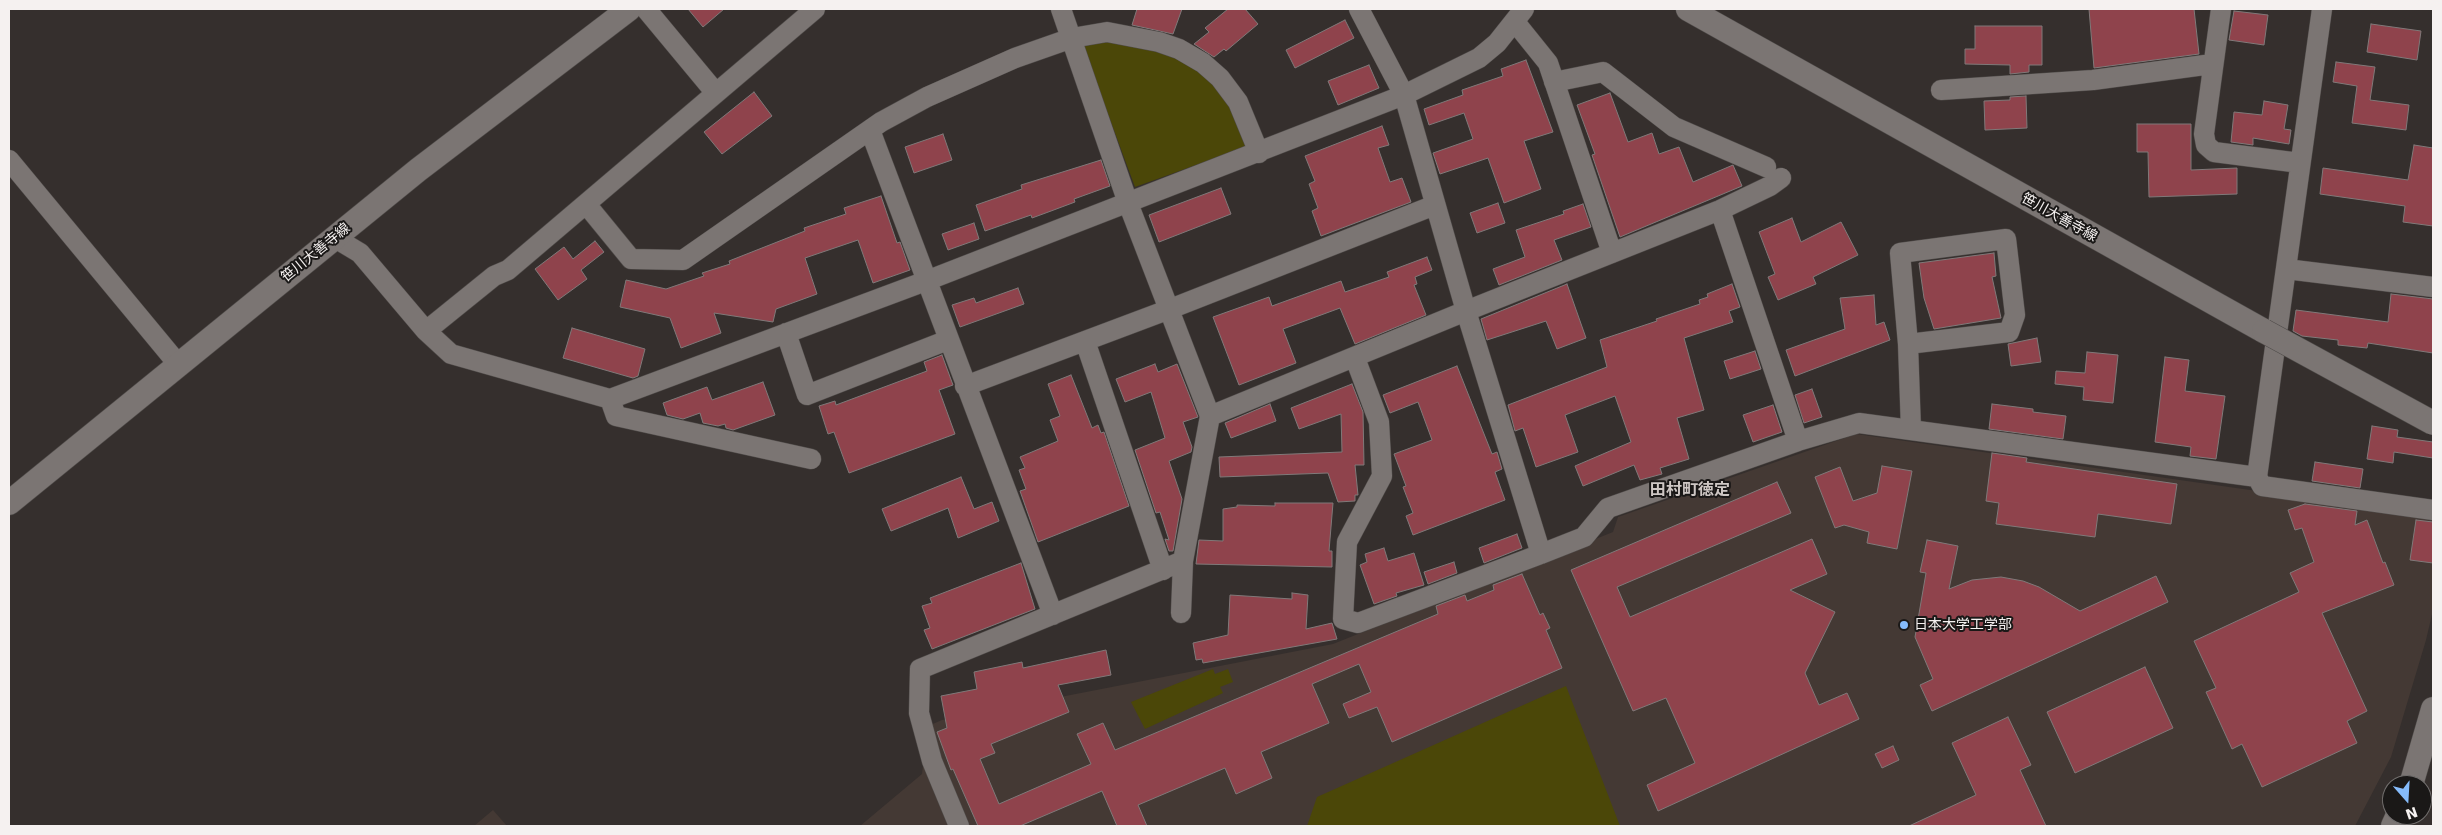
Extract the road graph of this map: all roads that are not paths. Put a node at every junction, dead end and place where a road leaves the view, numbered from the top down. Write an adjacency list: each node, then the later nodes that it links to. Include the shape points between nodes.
1 (629, 9): 24 (street, 笹川大善寺線, via 418,170)
2 (646, 9): 14 (street)
3 (815, 9): 14 (street)
4 (1061, 9): 10 (street)
5 (1359, 9): 15 (street)
6 (1688, 9): 41 (street, 笹川大善寺線, bridge)
7 (2221, 9): 11 (street)
8 (2322, 9): 19 (street)
9 (1520, 15): 12 (street, via 1548,63); 15 (street, via 1497,43 1479,58)
10 (1072, 38): 16 (street, via 1015,58 927,97); 17 (street, via 1107,32 1141,38 1178,49 1203,63 1220,78 1238,102); 20 (street)
11 (2212, 64): 13 (street, via 2093,80); 19 (street, via 2204,140 2209,150)
12 (1554, 82): 23 (street, via 1603,72 1674,127 1774,173 1770,186); 25 (street)
13 (1941, 90)
14 (716, 92): 21 (street)
15 (1404, 95): 17 (street); 22 (street)
16 (870, 130): 21 (street, via 683,260 631,259); 27 (street)
17 (1259, 153): 20 (street)
18 (9, 160): 37 (street)
19 (2300, 163): 26 (street)
20 (1128, 203): 27 (street); 29 (street)
21 (586, 204): 31 (street, via 508,270 494,276)
22 (1435, 204): 29 (street); 30 (street)
23 (1720, 210): 25 (street); 43 (street)
24 (335, 238): 31 (street, via 360,253); 37 (street, 笹川大善寺線)
25 (1612, 253): 30 (street)
26 (2286, 270): 28 (street); 45 (street)
27 (926, 281): 32 (street); 33 (street)
28 (2433, 287)
29 (1170, 309): 34 (street); 40 (street)
30 (1466, 311): 36 (street); 48 (street)
31 (426, 331): 39 (street, via 451,354)
32 (786, 333): 33 (street, via 807,395); 39 (street)
33 (948, 340): 38 (street)
34 (1085, 341): 38 (street); 50 (street)
35 (1908, 344): 35 (street, via 1900,253 2006,239 2015,315 2009,332); 42 (street)
36 (1356, 358): 40 (street); 48 (street, via 1379,422 1382,476 1347,542 1343,619 1358,623)
37 (178, 364): 46 (street, 笹川大善寺線)
38 (965, 386): 52 (street)
39 (610, 398): 44 (street, via 616,416)
40 (1210, 416): 49 (street)
41 (2433, 423)
42 (1911, 430): 43 (street, via 1859,422); 45 (street)
43 (1798, 441): 48 (street, via 1608,508 1584,537)
44 (811, 459)
45 (2257, 477): 47 (street, via 2262,486)
46 (9, 503)
47 (2433, 510)
48 (1541, 554)
49 (1183, 561): 50 (street); 51 (street)
50 (1163, 570): 52 (street)
51 (1181, 612)
52 (1053, 616): 55 (street, via 920,669 920,713 932,761)
53 (2433, 708): 54 (street)
54 (2414, 775)
55 (959, 826)

